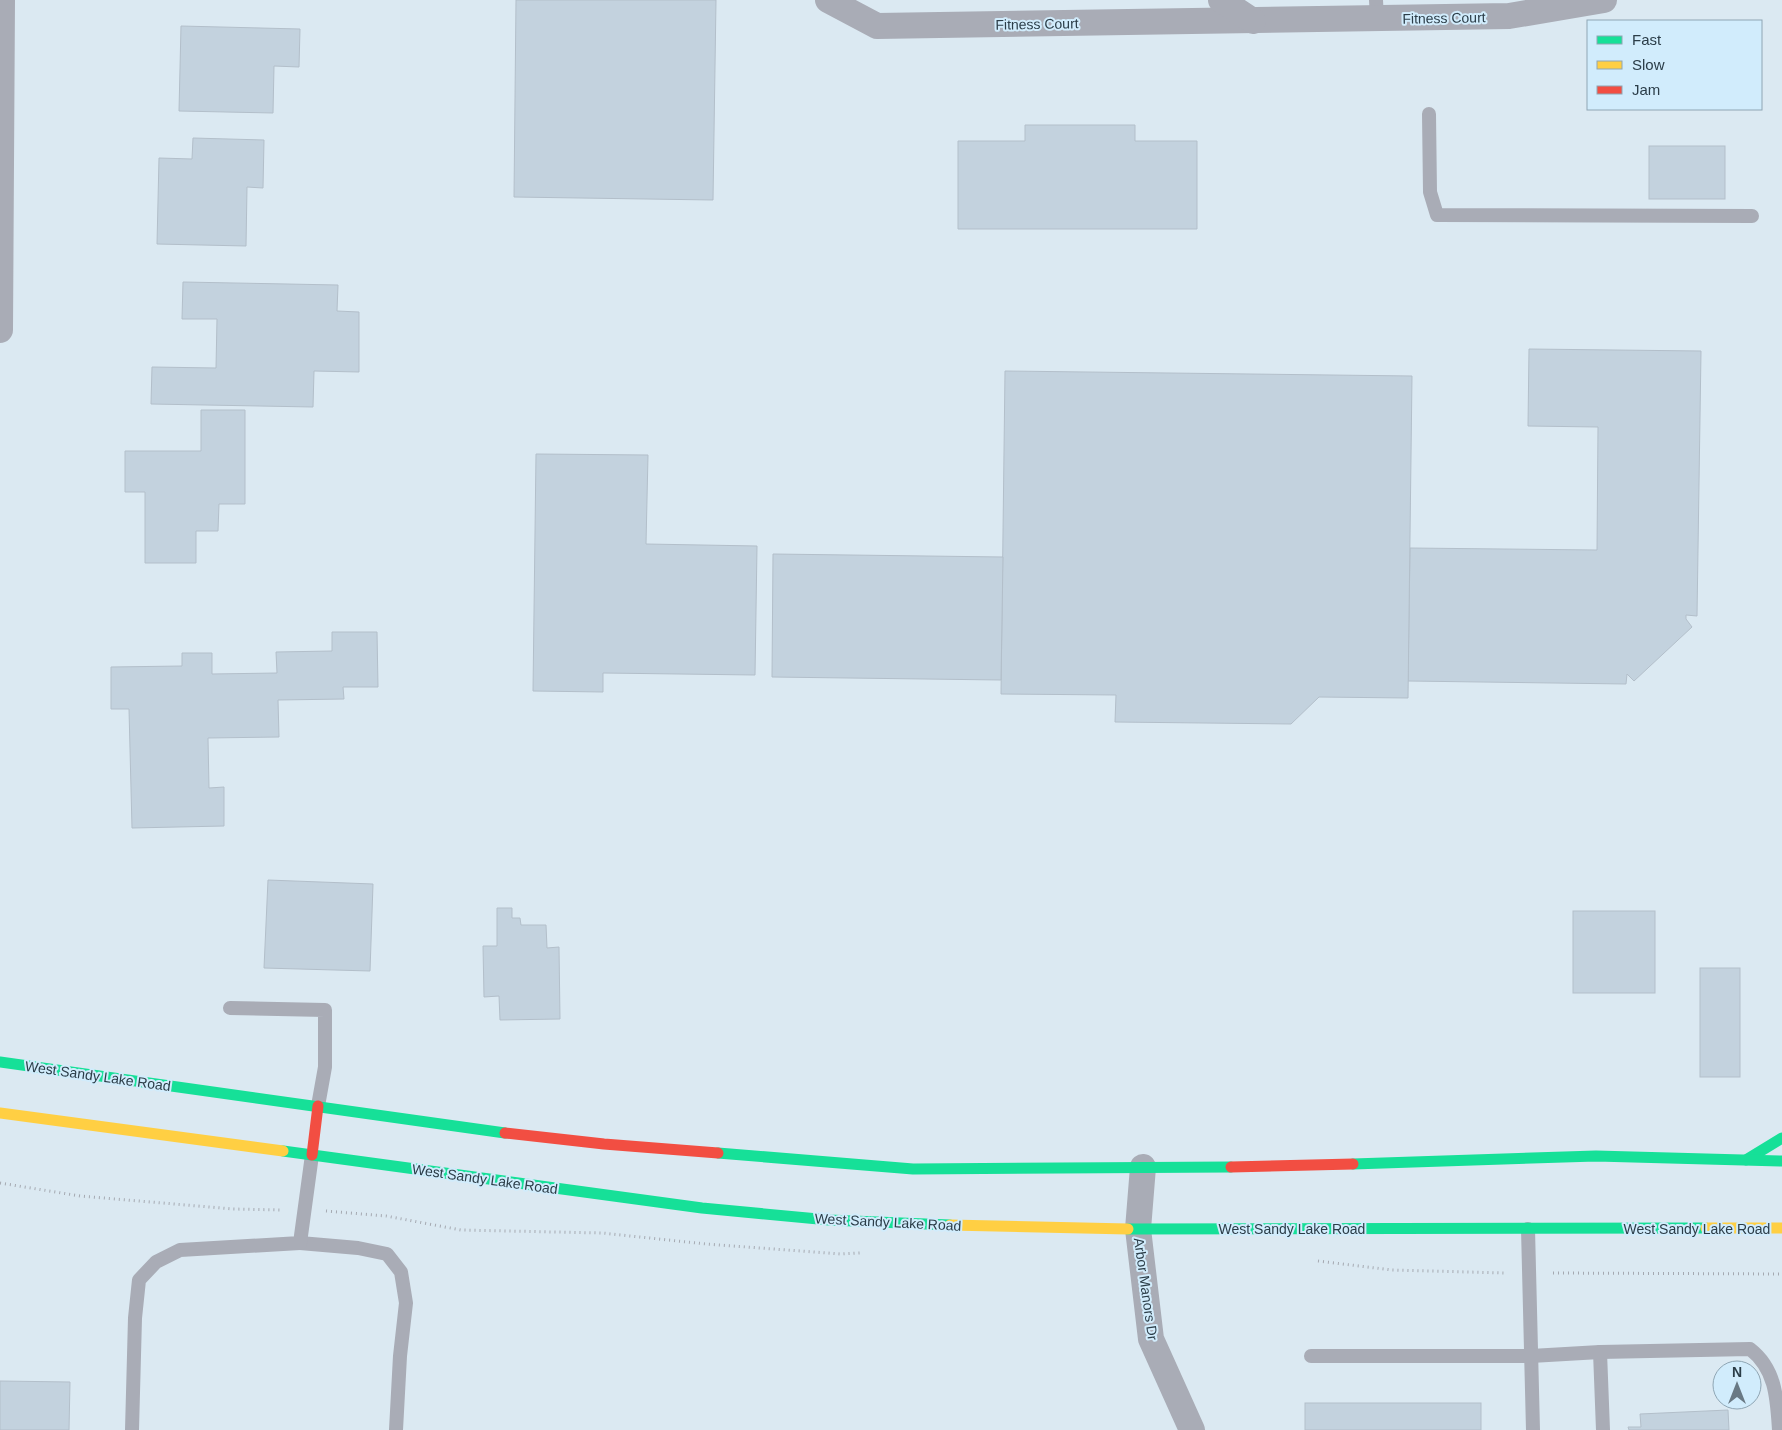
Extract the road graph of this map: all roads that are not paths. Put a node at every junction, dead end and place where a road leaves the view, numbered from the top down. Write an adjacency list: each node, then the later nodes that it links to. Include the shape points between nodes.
1 (2, 0): 10 (street)
2 (828, 0): 7 (street, Fitness Court, via 877,26)
3 (1221, 0): 7 (street)
4 (1604, 0): 5 (street, Fitness Court, via 1509,16)
5 (1487, 8): 6 (street, Fitness Court)
6 (1376, 9): 7 (street, Fitness Court)
7 (1253, 21)
8 (1429, 114): 9 (lane, via 1430,192 1438,215)
9 (1752, 216)
10 (0, 330)
11 (230, 1008): 13 (lane, via 325,1010 325,1067)
12 (0, 1062): 13 (main road, West Sandy Lake Road)
13 (318, 1106): 16 (main road); 19 (main road, West Sandy Lake Road, via 604,1144 913,1169)
14 (0, 1113): 16 (main road, West Sandy Lake Road)
15 (1782, 1138): 17 (main road)
16 (312, 1155): 21 (main road, West Sandy Lake Road, via 702,1208 829,1220); 23 (lane)
17 (1746, 1160): 18 (main road, West Sandy Lake Road); 19 (main road, West Sandy Lake Road, via 1596,1156 1315,1166)
18 (1782, 1160)
19 (1143, 1167): 21 (street, Arbor Manors Dr)
20 (1782, 1228): 22 (main road, West Sandy Lake Road)
21 (1138, 1229): 22 (main road, West Sandy Lake Road); 29 (street, Arbor Manors Dr, via 1151,1339)
22 (1528, 1229): 26 (lane)
23 (300, 1244): 27 (lane, via 180,1250 156,1262 139,1280); 28 (lane, via 358,1248 387,1254 401,1272 406,1303)
24 (1600, 1352): 26 (lane); 31 (lane); 32 (lane, via 1750,1349 1769,1371 1777,1401)
25 (1311, 1356): 26 (lane)
26 (1531, 1356): 30 (lane)
27 (132, 1430)
28 (396, 1430)
29 (1192, 1430)
30 (1533, 1430)
31 (1603, 1430)
32 (1779, 1430)

